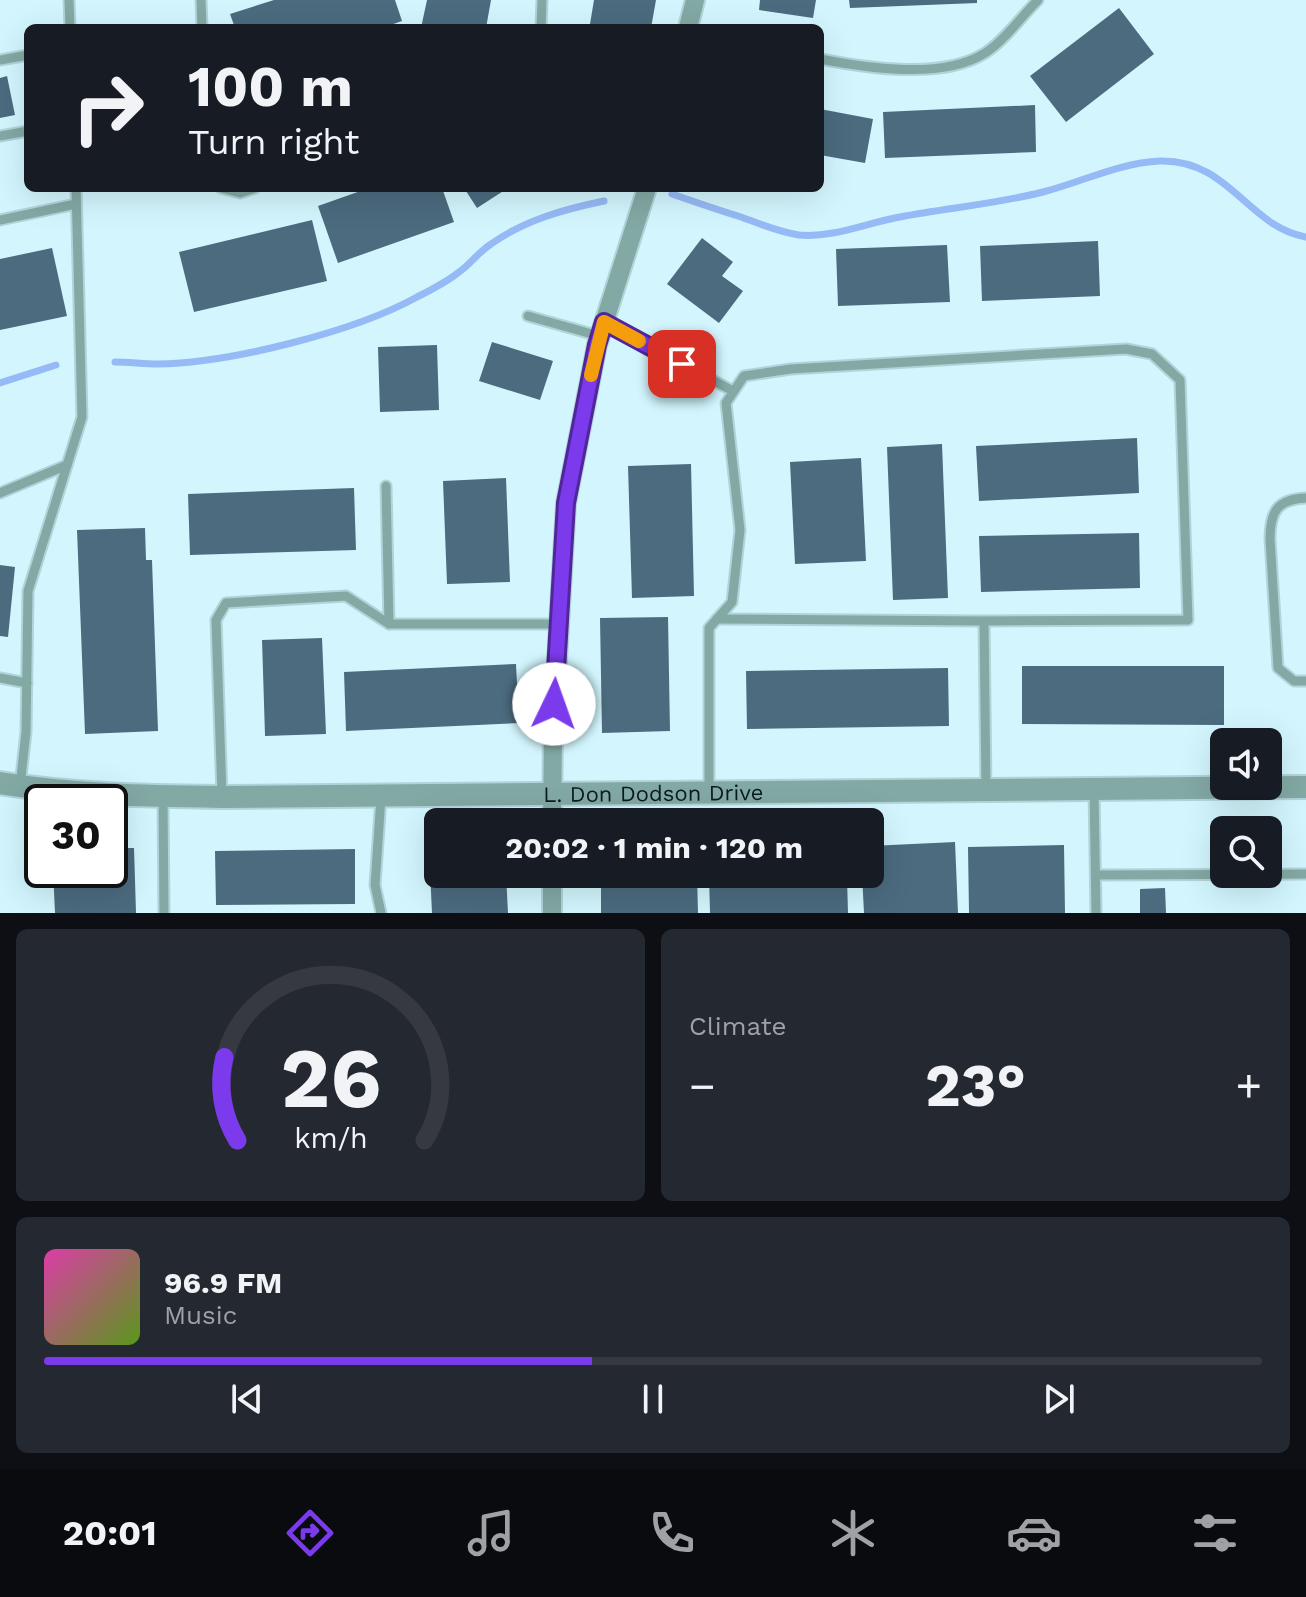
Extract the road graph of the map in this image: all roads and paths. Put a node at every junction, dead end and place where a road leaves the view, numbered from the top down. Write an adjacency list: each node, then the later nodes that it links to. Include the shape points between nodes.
1 (69, 0): 6 (lane)
2 (201, 0): 7 (lane)
3 (542, 0): 8 (lane)
4 (695, 0): 9 (street)
5 (1038, 0): 12 (lane, via 986,52 954,68 872,69)
6 (70, 24)
7 (202, 24)
8 (541, 24)
9 (689, 24)
10 (24, 56): 11 (lane)
11 (0, 60)
12 (824, 60)
13 (24, 132): 14 (lane)
14 (0, 136)
15 (76, 192): 17 (lane)
16 (646, 192): 20 (street)
17 (76, 204): 18 (lane); 22 (lane, via 82,417)
18 (0, 220)
19 (528, 316): 20 (lane)
20 (602, 329): 21 (lane); 29 (street, via 566,503)
21 (733, 391): 26 (lane, via 726,403 740,530 732,602); 27 (lane, via 744,376 791,369 1126,349 1152,354 1180,380 1188,620)
22 (67, 465): 24 (lane); 32 (lane, via 28,591)
23 (386, 486): 28 (lane)
24 (0, 493)
25 (1306, 498): 31 (lane, via 1279,505 1270,521 1278,668 1294,681)
26 (717, 619): 27 (lane); 37 (lane, via 709,628)
27 (984, 621): 36 (lane)
28 (389, 624): 29 (lane); 41 (lane, via 346,596 226,603 216,620)
29 (559, 624): 38 (street)
30 (0, 678): 32 (lane)
31 (1306, 681)
32 (27, 683): 33 (lane, via 26,732)
33 (10, 785): 40 (street, L. Don Dodson Drive)
34 (1306, 787): 35 (street, L. Don Dodson Drive)
35 (1094, 789): 36 (street, L. Don Dodson Drive); 44 (lane)
36 (986, 790): 37 (street, L. Don Dodson Drive)
37 (709, 792): 38 (street, L. Don Dodson Drive)
38 (551, 794): 39 (street, L. Don Dodson Drive); 42 (street)
39 (381, 796): 41 (street, L. Don Dodson Drive); 47 (lane, via 375,885)
40 (163, 797): 41 (street, L. Don Dodson Drive); 46 (lane)
41 (222, 797)
42 (552, 808)
43 (1306, 874): 44 (lane)
44 (1096, 875): 49 (lane)
45 (552, 888): 48 (street)
46 (164, 913)
47 (381, 913)
48 (552, 913)
49 (1096, 913)

